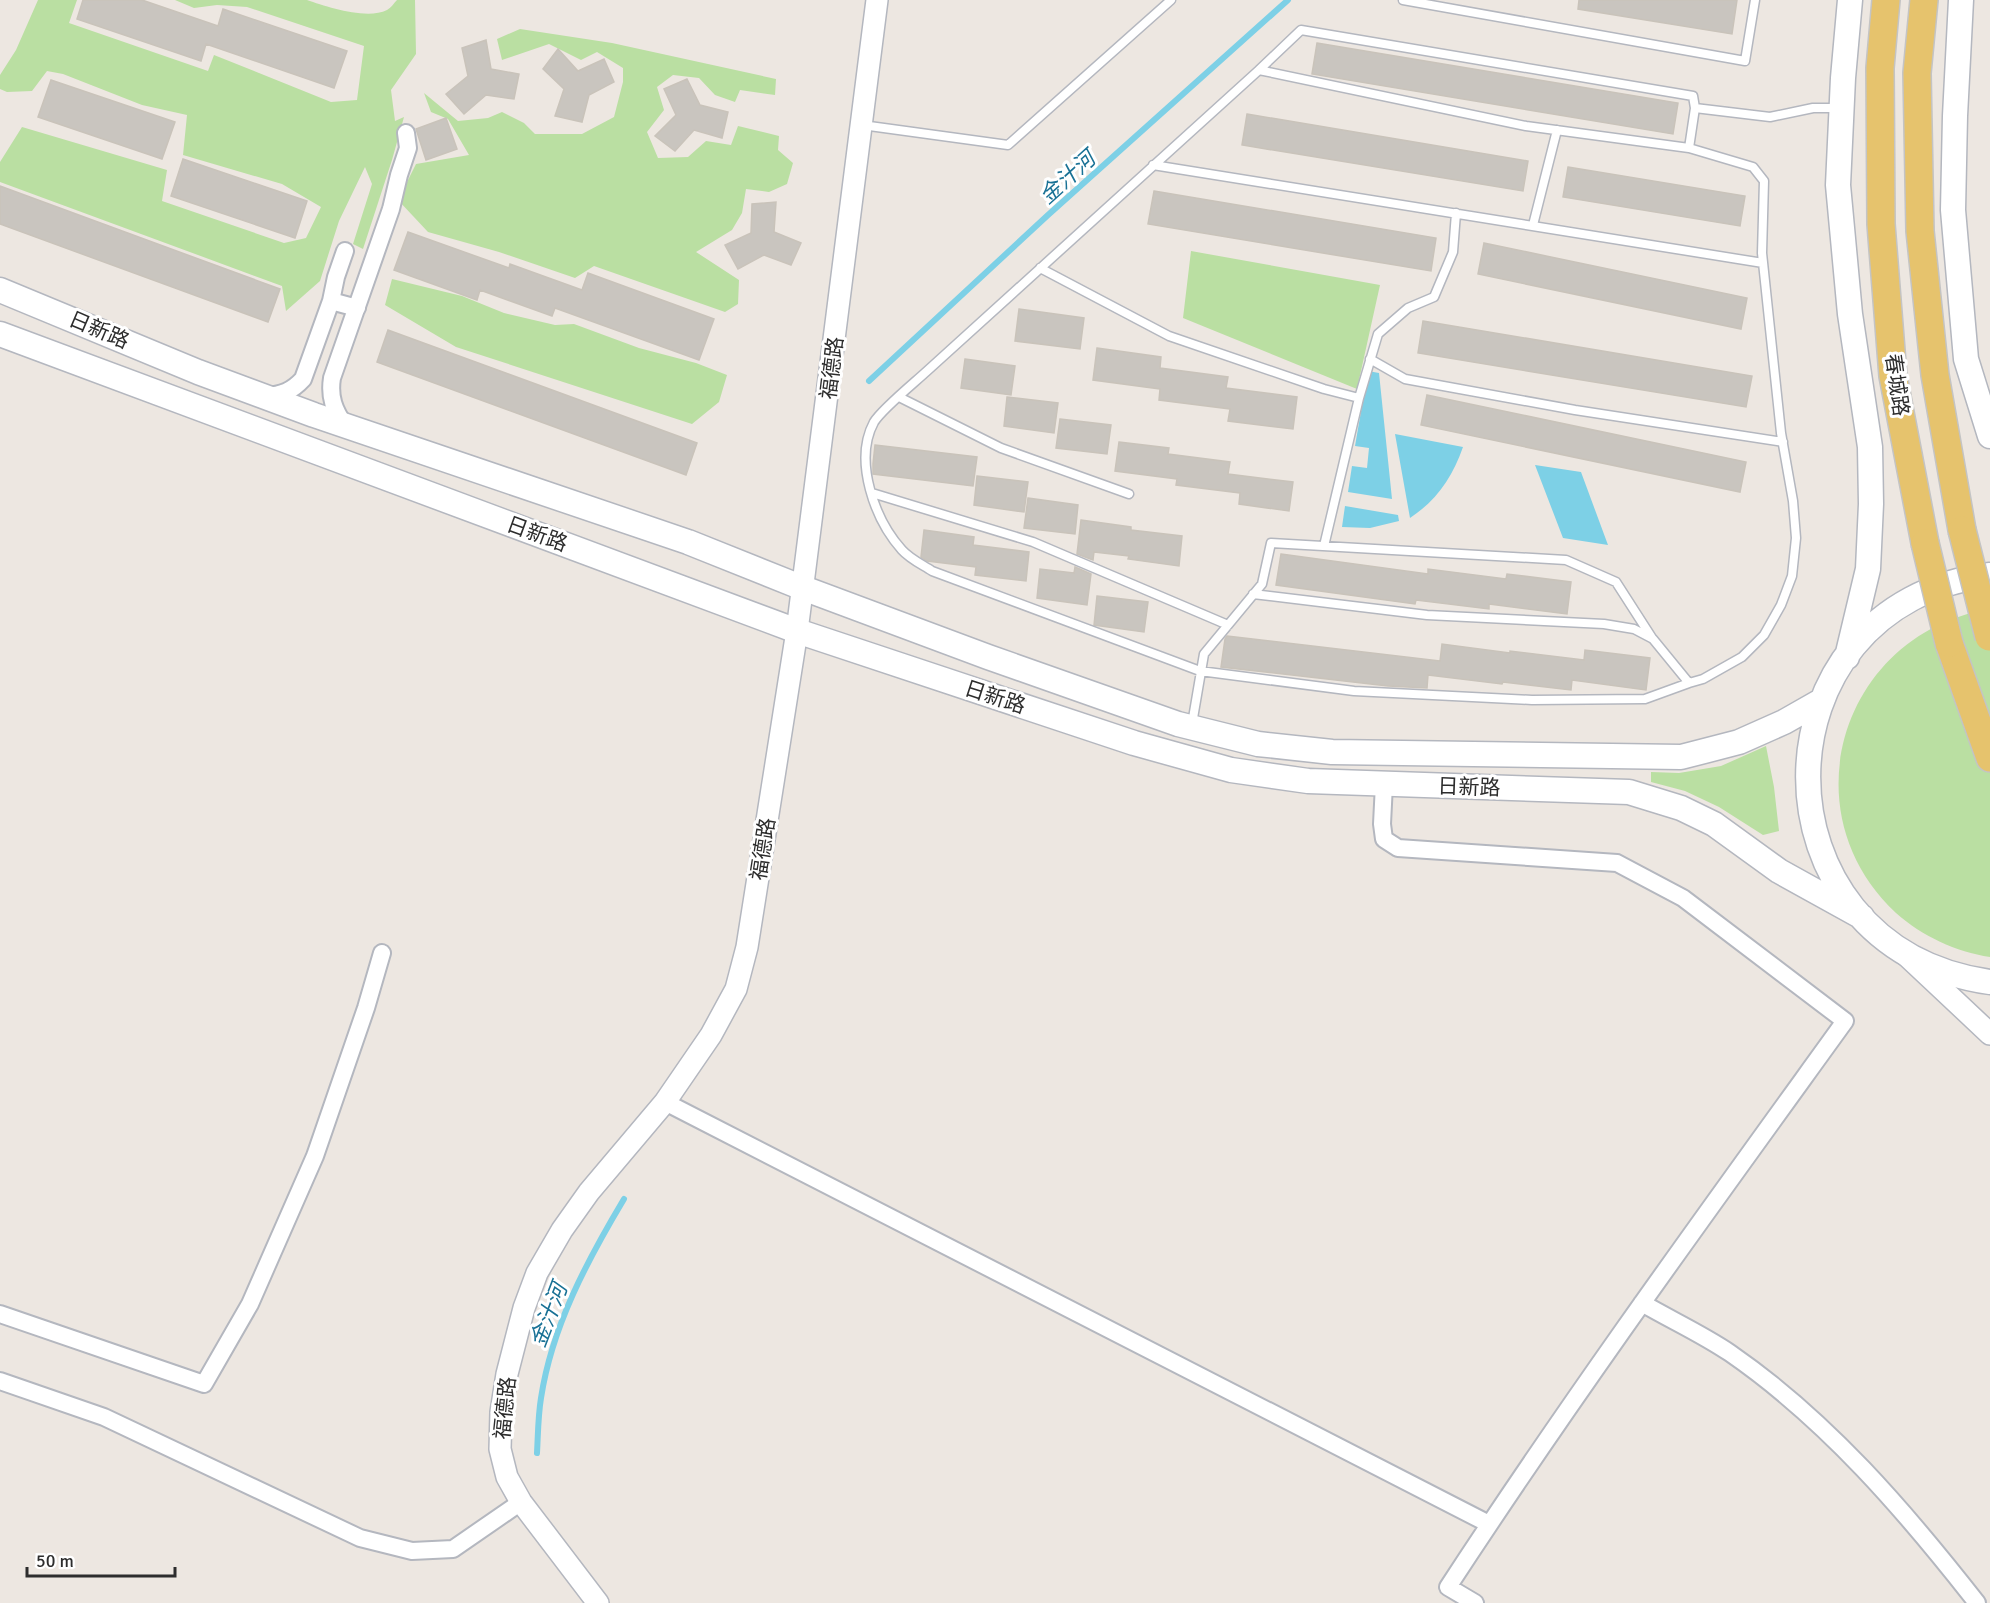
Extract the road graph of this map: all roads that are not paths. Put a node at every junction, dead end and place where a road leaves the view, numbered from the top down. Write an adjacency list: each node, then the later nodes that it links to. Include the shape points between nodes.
1 (877, 0): 12 (street, 福德路)
2 (1171, 0): 12 (lane, via 1008,145)
3 (1402, 0): 4 (lane, via 1745,61)
4 (1755, 0)
5 (1850, 0): 11 (main road)
6 (1886, 0): 52 (main road, 春城路, bridge, via 1880,68 1881,224 1893,376 1949,643)
7 (1924, 0): 45 (main road, 春城路, bridge, via 1917,73 1920,231 1935,375 1962,530)
8 (1961, 0): 35 (main road, via 1953,210 1966,359)
9 (1259, 70): 10 (lane, via 1302,30 1693,96); 13 (lane); 16 (lane)
10 (1695, 108): 11 (lane, via 1770,117 1813,108); 15 (lane)
11 (1842, 109): 47 (main road, via 1838,185 1850,314 1870,447 1871,504 1868,569)
12 (862, 125): 41 (street, 福德路)
13 (1557, 130): 15 (lane); 18 (lane)
14 (406, 133): 25 (street, via 408,148 391,209)
15 (1689, 148): 20 (lane, via 1754,167 1764,181)
16 (1154, 165): 17 (lane); 21 (lane)
17 (1456, 213): 18 (lane); 28 (lane, via 1453,252 1434,297 1408,308 1378,334)
18 (1533, 225): 20 (lane)
19 (345, 251): 23 (street)
20 (1763, 263): 36 (lane)
21 (1040, 268): 32 (lane); 33 (lane, via 1169,336)
22 (0, 290): 29 (main road, 日新路)
23 (331, 301): 25 (street); 31 (street, via 303,379 294,389)
24 (0, 306): 29 (main road, 日新路)
25 (357, 308): 34 (street, via 330,391 334,411)
26 (0, 334): 30 (main road, 日新路)
27 (0, 346): 30 (main road, 日新路)
28 (1370, 359): 33 (lane); 36 (lane, via 1405,379)
29 (198, 372): 31 (main road, 日新路)
30 (138, 385): 44 (main road, 日新路)
31 (263, 397): 34 (main road, 日新路)
32 (899, 397): 37 (lane, via 875,420 867,437 866,472); 38 (lane, via 1000,448)
33 (1359, 398): 39 (lane)
34 (345, 426): 41 (main road, 日新路, via 688,542)
35 (1990, 436)
36 (1783, 442): 49 (lane, via 1796,538 1792,576 1781,605 1764,635 1742,657)
37 (872, 493): 43 (lane, via 1033,542); 48 (lane, via 880,519 903,552 932,571)
38 (1130, 494)
39 (1324, 546): 42 (lane, via 1271,543 1262,584); 46 (lane, via 1566,560 1616,582)
40 (1990, 575): 47 (main road, via 1950,583 1903,604 1863,637)
41 (803, 588): 44 (street, 福德路); 51 (main road, 日新路)
42 (1253, 594): 43 (lane); 46 (lane, via 1427,615 1604,624 1634,630)
43 (1228, 625): 48 (lane, via 1204,654)
44 (798, 631): 53 (main road, 日新路, via 1134,743 1231,770 1308,781); 59 (street, 福德路, via 747,947 735,989 711,1035)
45 (1990, 637)
46 (1653, 639): 49 (lane)
47 (1846, 657): 50 (main road)
48 (1200, 671): 49 (lane, via 1354,691 1532,700 1645,699); 51 (lane)
49 (1689, 683)
50 (1821, 701): 51 (main road, 日新路, via 1739,742 1681,756 1332,752 1258,744); 54 (main road, via 1808,760 1808,802 1813,828 1832,876)
51 (1191, 727)
52 (1990, 758)
53 (1384, 784): 54 (main road, 日新路, via 1629,792 1681,808 1714,824 1779,871); 60 (street, via 1384,838 1398,848 1617,863 1683,898 1845,1021)
54 (1862, 917): 55 (main road)
55 (1901, 950): 57 (main road, via 1948,973); 58 (street)
56 (382, 953): 61 (street, via 315,1156 250,1304 204,1384)
57 (1990, 982)
58 (1990, 1034)
59 (665, 1102): 63 (street, 福德路, via 562,1230 537,1273 524,1308 507,1374 500,1449 507,1477); 64 (street)
60 (1642, 1303): 64 (street); 67 (street, via 1729,1352 1802,1408 1881,1488)
61 (0, 1314)
62 (0, 1381): 63 (street, via 104,1417 360,1538 412,1551 453,1549)
63 (521, 1502): 66 (street, 福德路)
64 (1489, 1524): 65 (street, via 1448,1587)
65 (1470, 1602)
66 (598, 1603)
67 (1977, 1603)

